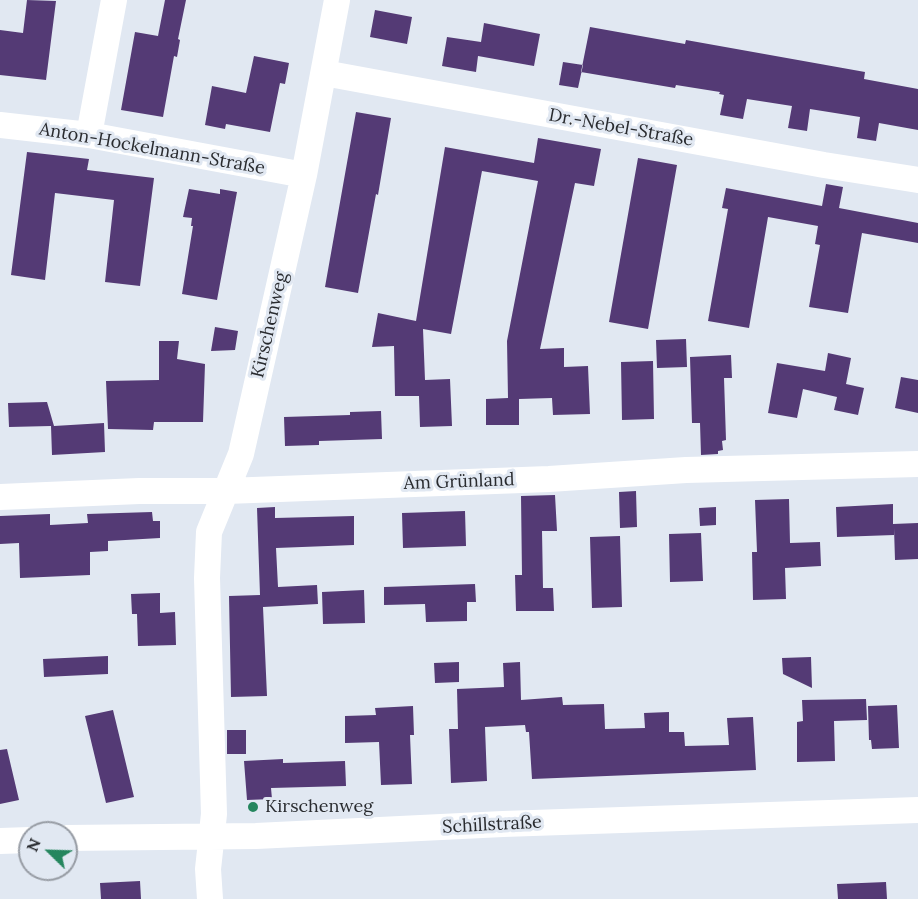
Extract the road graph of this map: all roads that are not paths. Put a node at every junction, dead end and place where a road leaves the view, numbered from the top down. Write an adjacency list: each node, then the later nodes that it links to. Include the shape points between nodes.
1 (114, 0): 5 (street)
2 (337, 0): 3 (street, Kirschenweg)
3 (324, 74): 6 (street, Kirschenweg); 7 (street, Dr.-Nebel-Straße)
4 (0, 125): 5 (street, Anton-Hockelmann-Straße)
5 (89, 135): 6 (street, Anton-Hockelmann-Straße)
6 (304, 175): 9 (street, Kirschenweg, via 241,454)
7 (918, 180)
8 (918, 464): 9 (street, Am Grünland, via 686,470)
9 (226, 491): 10 (street, Am Grünland); 12 (street, Kirschenweg, via 209,532 207,578)
10 (0, 497)
11 (918, 810): 12 (street, Schillstraße)
12 (212, 837): 13 (street, Schillstraße); 16 (street, Kirschenweg)
13 (78, 838)
14 (18, 840): 15 (street)
15 (0, 841)
16 (210, 899)

